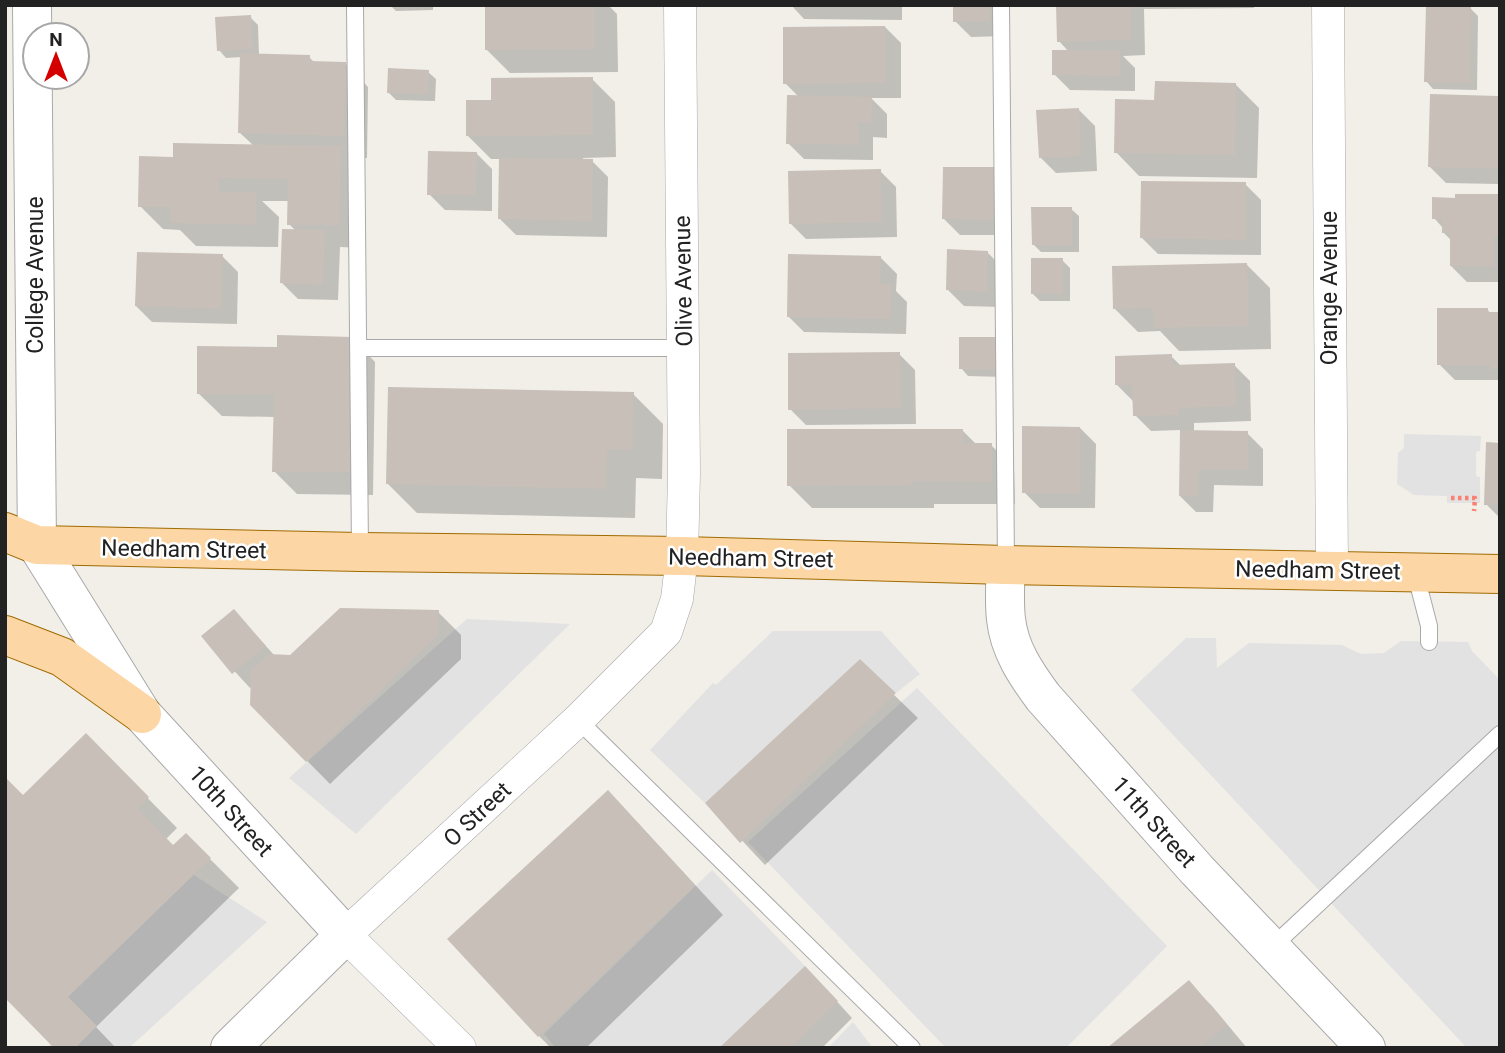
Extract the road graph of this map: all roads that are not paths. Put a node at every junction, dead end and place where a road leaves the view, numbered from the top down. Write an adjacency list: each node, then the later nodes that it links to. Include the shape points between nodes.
1 (32, 5): 8 (street, College Avenue)
2 (355, 5): 6 (lane)
3 (680, 5): 7 (street, Olive Avenue)
4 (1001, 5): 11 (lane)
5 (1328, 5): 12 (street, Orange Avenue)
6 (358, 348): 7 (lane); 9 (lane)
7 (683, 348): 10 (street, Olive Avenue)
8 (16, 544): 9 (main road, Needham Street); 17 (street, 10th Street)
9 (360, 552): 10 (main road, Needham Street)
10 (682, 556): 11 (main road, Needham Street); 18 (street, O Street, via 677,599 666,632)
11 (1006, 565): 12 (main road, Needham Street); 21 (street, 11th Street, via 1007,628 1026,673)
12 (1332, 570): 13 (main road, Needham Street)
13 (1415, 572): 14 (main road, Needham Street); 16 (lane)
14 (1500, 574)
15 (5, 635): 17 (main road, via 62,657)
16 (1429, 642)
17 (142, 714): 20 (street, 10th Street)
18 (578, 720): 20 (street, O Street); 24 (lane)
19 (1500, 734): 21 (lane)
20 (345, 936): 22 (street, O Street); 23 (street, 10th Street)
21 (1271, 948): 25 (street, 11th Street)
22 (230, 1048)
23 (460, 1048)
24 (912, 1048)
25 (1366, 1048)

